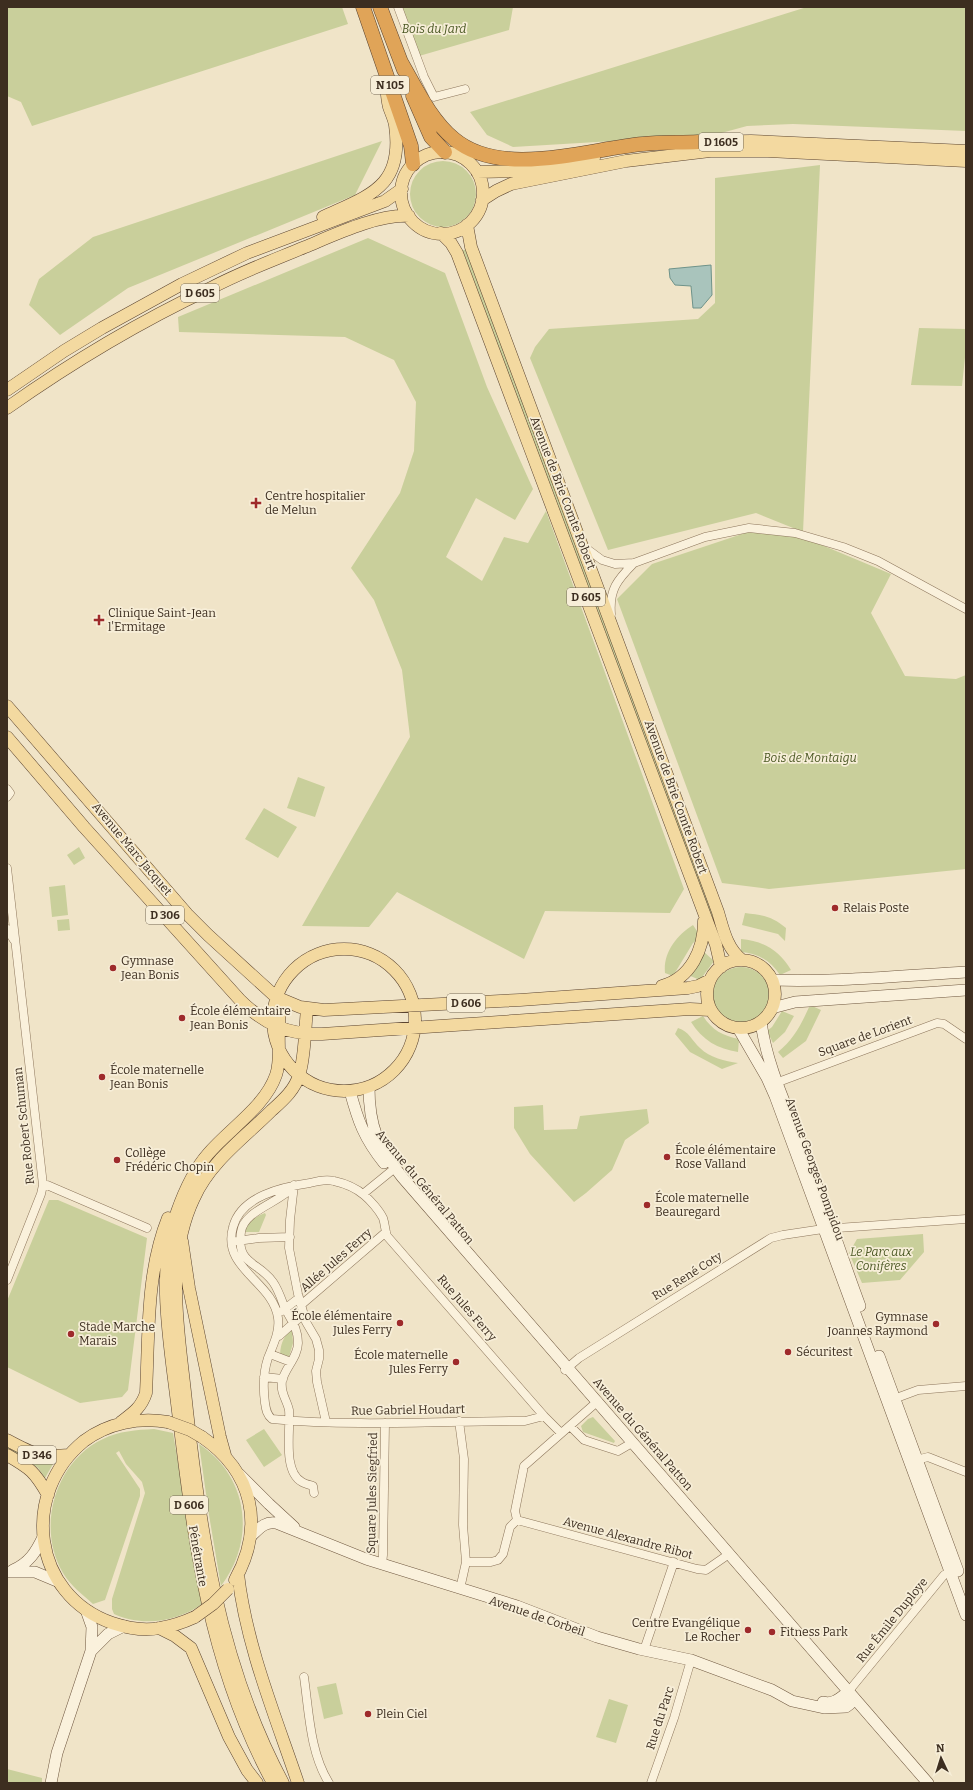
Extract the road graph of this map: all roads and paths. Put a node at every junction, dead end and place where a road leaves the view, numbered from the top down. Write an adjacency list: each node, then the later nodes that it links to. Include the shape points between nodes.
1 (363, 7): 4 (highway, N 105)
2 (380, 7): 5 (highway, N 105)
3 (398, 7): 6 (street, via 434,97)
4 (377, 46): 11 (highway, N 105, via 411,146); 18 (main road, via 376,51 395,124 396,154 386,181 370,196 266,243)
5 (401, 62): 7 (highway, via 441,126 464,146 484,155 525,159 643,144); 9 (highway, N 105, via 425,126 434,142)
6 (465, 89)
7 (698, 142): 8 (main road, D 1605, via 750,141); 12 (main road, D 1605, via 525,171)
8 (966, 151)
9 (446, 152): 11 (main road, via 428,154); 12 (main road, via 461,156)
10 (966, 161): 14 (main road, D 1605, via 775,152 704,152 626,161 511,184)
11 (413, 164): 13 (main road, via 406,173)
12 (477, 172): 14 (main road, via 482,186)
13 (402, 189): 15 (main road, via 402,200); 18 (main road, D 605, via 385,201)
14 (482, 200): 16 (main road, via 478,211)
15 (409, 216): 17 (main road, via 423,229); 20 (main road, D 605, via 389,216 351,229 212,287 111,340)
16 (467, 225): 17 (main road, via 452,232); 21 (main road, Avenue de Brie Comte Robert / D 605, via 471,247)
17 (441, 233): 28 (main road, Avenue de Brie Comte Robert / D 605, via 457,253)
18 (256, 250): 19 (main road, D 605, via 182,284 102,328)
19 (7, 390)
20 (7, 408)
21 (583, 546): 22 (street, via 602,560 615,564); 24 (main road, Avenue de Brie Comte Robert / D 605)
22 (634, 563): 23 (street, via 705,537 749,528 795,534 843,547 878,561); 24 (street, via 614,587 610,600)
23 (966, 609)
24 (611, 621): 31 (main road, Avenue de Brie Comte Robert / D 605, via 728,942)
25 (7, 706): 38 (main road, Avenue Marc Jacquet / D 306, via 187,914)
26 (7, 737): 43 (main road, Avenue Marc Jacquet / D 306, via 240,1000 257,1015)
27 (7, 868): 30 (street, Rue Robert Schuman)
28 (704, 918): 32 (main road, Avenue de Brie Comte Robert / D 605, via 716,945); 36 (main road, via 700,948 685,973 676,980)
29 (7, 929): 30 (street, Rue Robert Schuman)
30 (15, 940): 51 (street, Rue Robert Schuman)
31 (742, 960): 32 (main road); 35 (main road, via 759,966)
32 (721, 967): 34 (main road)
33 (966, 972): 35 (main road, via 897,977)
34 (710, 980): 36 (main road, D 606, via 688,988); 41 (main road, via 707,990)
35 (772, 980): 39 (main road, via 775,998)
36 (652, 990): 40 (main road, D 606, via 399,1007)
37 (966, 990): 39 (main road, via 795,1002)
38 (281, 1000): 40 (main road, D 606); 43 (main road, D 606)
39 (772, 1008): 42 (main road)
40 (307, 1009): 45 (main road, D 606)
41 (710, 1010): 44 (main road, via 719,1021); 45 (main road, D 606, via 690,1009)
42 (761, 1022): 44 (main road, via 751,1027); 47 (main road, Avenue Georges Pompidou)
43 (279, 1028): 45 (main road, D 606); 53 (main road, D 606, via 278,1068 271,1086 253,1110 208,1154)
44 (738, 1028): 47 (main road, Avenue Georges Pompidou)
45 (304, 1035): 59 (main road, D 606, via 302,1066 296,1084 212,1169 194,1197)
46 (966, 1039): 47 (street, Square de Lorient, via 938,1022)
47 (773, 1083): 57 (main road, Avenue Georges Pompidou, via 805,1153); 57 (main road, Avenue Georges Pompidou, via 804,1179 810,1183)
48 (369, 1087): 49 (main road); 49 (main road, via 388,1076 406,1056 414,1030 413,1004 402,979 383,961 359,950 332,950 307,959 287,977 275,1001 273,1028 281,1053 297,1074 320,1087); 50 (main road, Avenue du Général Patton, via 376,1138)
49 (350, 1091): 50 (main road, Avenue du Général Patton, via 364,1135 371,1147)
50 (393, 1169): 54 (street); 69 (main road, Avenue du Général Patton)
51 (43, 1184): 56 (street); 63 (street, Rue Robert Schuman)
52 (294, 1185): 54 (street, via 333,1180); 60 (street); 61 (street, via 283,1196 246,1220); 62 (street, via 270,1192 246,1206 235,1220)
53 (187, 1188): 80 (main road, via 170,1213 155,1261 151,1288 146,1393 143,1404); 118 (main road, Pénétrante / D 606, via 173,1224 167,1264 170,1348 188,1501 212,1622 236,1702)
54 (363, 1194): 58 (street, Rue Jules Ferry, via 380,1213)
55 (966, 1219): 57 (street, Rue René Coty)
56 (147, 1228)
57 (828, 1229): 69 (street, Rue René Coty, via 771,1238); 73 (main road, Avenue Georges Pompidou)
58 (386, 1232): 64 (street, Allée Jules Ferry); 75 (street, Rue Jules Ferry)
59 (181, 1233): 86 (main road, via 189,1288); 119 (main road, Pénétrante / D 606, via 176,1259 178,1327 193,1463 208,1560 240,1686 267,1752)
60 (290, 1237): 61 (street); 64 (street, via 289,1248)
61 (240, 1239): 62 (street); 65 (street, via 243,1256 273,1282)
62 (231, 1242): 66 (street, via 238,1263 273,1302)
63 (7, 1280)
64 (301, 1306): 65 (street); 65 (street); 78 (street, via 308,1327 316,1339 319,1359 317,1382)
65 (290, 1315): 66 (street); 66 (street, via 282,1327); 68 (street, via 297,1333 298,1348)
66 (278, 1324): 67 (street)
67 (270, 1354): 68 (street); 70 (street)
68 (291, 1362): 71 (street)
69 (566, 1368): 74 (main road, Avenue du Général Patton)
70 (264, 1377): 71 (street); 76 (street, Rue Gabriel Houdart, via 268,1416 272,1419)
71 (283, 1379): 76 (street, via 282,1393 288,1407)
72 (966, 1386): 73 (street, via 918,1390)
73 (891, 1400): 88 (main road, Avenue Georges Pompidou)
74 (596, 1403): 81 (street); 84 (main road, Avenue du Général Patton); 97 (main road, Avenue du Général Patton)
75 (544, 1416): 77 (street, Rue Gabriel Houdart, via 525,1421); 82 (street, Rue Jules Ferry)
76 (289, 1420): 78 (street, Rue Gabriel Houdart); 91 (street, via 291,1469 301,1482 313,1486)
77 (459, 1421): 79 (street, Rue Gabriel Houdart); 98 (street, via 464,1460 463,1525)
78 (326, 1422): 79 (street, Rue Gabriel Houdart)
79 (385, 1423): 100 (street, Square Jules Siegfried)
80 (119, 1424): 85 (main road, via 91,1436); 86 (main road, bridge, via 147,1420 168,1422 190,1430)
81 (570, 1426): 82 (street); 84 (street, via 584,1440 618,1451)
82 (561, 1433): 93 (street, via 524,1466 515,1511)
83 (7, 1440): 85 (main road, D 346, via 38,1456)
84 (630, 1444): 97 (main road, Avenue du Général Patton)
85 (69, 1454): 92 (main road)
86 (225, 1455): 90 (main road)
87 (7, 1456): 92 (main road, D 346, via 27,1466 40,1480)
88 (914, 1461): 89 (street, via 928,1457); 101 (main road, Avenue Georges Pompidou)
89 (966, 1472)
90 (239, 1473): 94 (main road, Avenue de Corbeil); 96 (main road, via 249,1502)
91 (314, 1493)
92 (48, 1495): 95 (main road, via 42,1520)
93 (517, 1520): 98 (street, via 510,1527 503,1554 498,1560); 99 (street, Avenue Alexandre Ribot)
94 (304, 1535): 96 (main road, Avenue de Corbeil, via 271,1522 262,1525); 100 (main road, Avenue de Corbeil)
95 (43, 1537): 102 (main road, via 29,1560); 104 (main road)
96 (250, 1538): 103 (main road)
97 (727, 1555): 99 (street, Avenue Alexandre Ribot, via 706,1570 697,1570); 115 (main road, Avenue du Général Patton)
98 (466, 1562): 105 (street)
99 (674, 1562): 111 (street)
100 (382, 1564): 105 (main road, Avenue de Corbeil)
101 (954, 1570): 106 (main road); 108 (main road); 115 (street, Rue Émile Duploye, via 944,1575)
102 (7, 1572): 104 (main road, via 34,1572)
103 (238, 1574): 110 (main road, bridge, via 228,1589 195,1617); 120 (main road, via 255,1655)
104 (59, 1582): 107 (main road)
105 (460, 1589): 111 (main road, Avenue de Corbeil, via 517,1606 597,1637)
106 (966, 1592)
107 (86, 1610): 109 (main road); 112 (main road, via 92,1627)
108 (966, 1615)
109 (124, 1626): 110 (main road); 112 (main road, via 108,1634)
110 (159, 1628): 117 (main road, via 191,1648 229,1737)
111 (644, 1650): 113 (main road, Avenue de Corbeil)
112 (91, 1651): 116 (main road, via 57,1753)
113 (691, 1660): 115 (main road, Avenue de Corbeil, via 772,1690 793,1693 829,1704); 122 (street, Rue du Parc)
114 (304, 1677): 121 (street, via 313,1738 322,1772)
115 (847, 1697): 123 (main road, Avenue du Général Patton); 124 (main road, Avenue du Général Patton)
116 (51, 1783)
117 (257, 1783)
118 (273, 1783)
119 (284, 1783)
120 (298, 1783)
121 (329, 1783)
122 (651, 1783)
123 (919, 1783)
124 (928, 1783)

